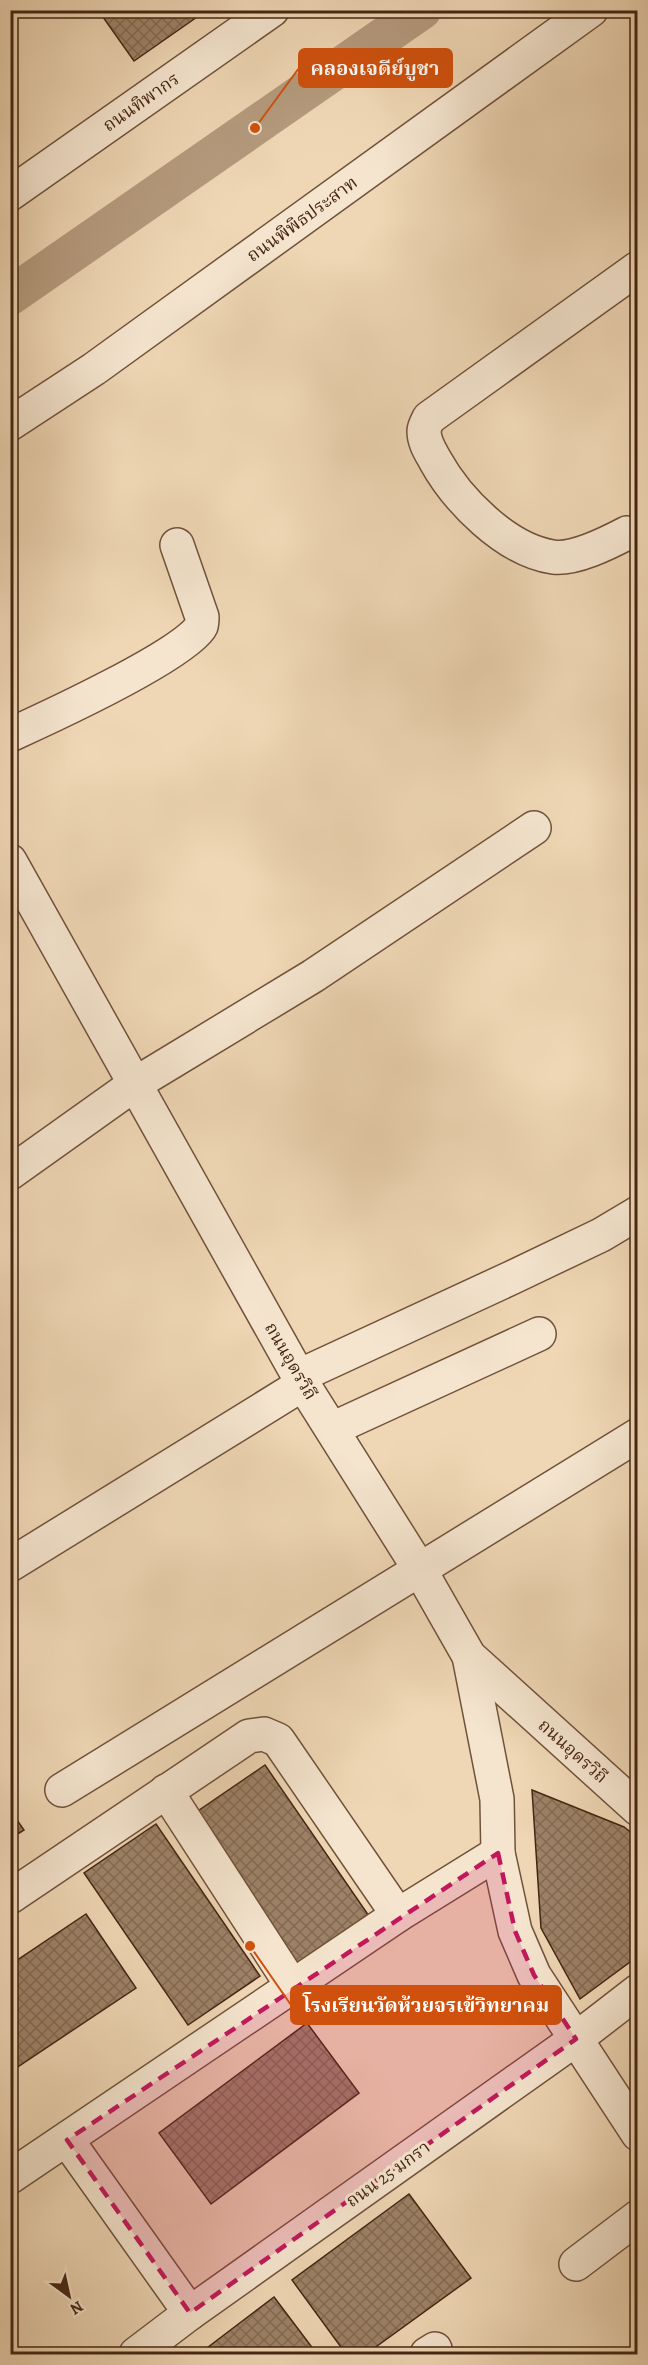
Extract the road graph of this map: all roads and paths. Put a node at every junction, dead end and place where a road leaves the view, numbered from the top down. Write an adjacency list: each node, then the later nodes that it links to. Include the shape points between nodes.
1 (272, 10): 3 (street, ถนนทิพากร)
2 (591, 10): 5 (street, ถนนพิพิธประสาท, via 94,369)
3 (10, 194)
4 (638, 268): 6 (street, via 429,418 424,429 426,444 445,478 476,512 525,549 555,558)
5 (10, 424)
6 (634, 536)
7 (177, 545): 8 (street, via 202,617 201,627 168,653 92,696)
8 (10, 735)
9 (534, 828): 11 (street, via 313,976)
10 (10, 861): 11 (street, ถนนอุดรวิถี)
11 (135, 1084): 12 (street); 15 (street, ถนนอุดรวิถี)
12 (10, 1173)
13 (638, 1213): 15 (street, via 601,1235)
14 (538, 1334): 16 (street)
15 (301, 1380): 16 (street, ถนนอุดรวิถี); 18 (street)
16 (332, 1429): 19 (street, ถนนอุดรวิถี)
17 (638, 1435): 19 (street)
18 (10, 1565)
19 (420, 1570): 20 (street, ถนนอุดรวิถี); 21 (street)
20 (469, 1656): 23 (street, ถนนอุดรวิถี); 24 (street, via 497,1799)
21 (62, 1790)
22 (166, 1791): 25 (street); 26 (street, via 249,1736 264,1734 278,1740); 27 (street)
23 (638, 1809)
24 (498, 1853): 26 (street); 29 (street, via 515,1931 534,1975)
25 (10, 1897)
26 (398, 1915): 27 (street)
27 (293, 1987): 31 (street)
28 (638, 1991): 29 (street, ถนน 25 มกรา)
29 (576, 2039): 30 (street); 35 (street, ถนน 25 มกรา)
30 (638, 2133)
31 (67, 2140): 32 (street); 35 (street)
32 (10, 2177)
33 (638, 2217): 34 (street)
34 (576, 2264)
35 (190, 2313): 36 (street, ถนน 25 มกรา)
36 (136, 2355)

